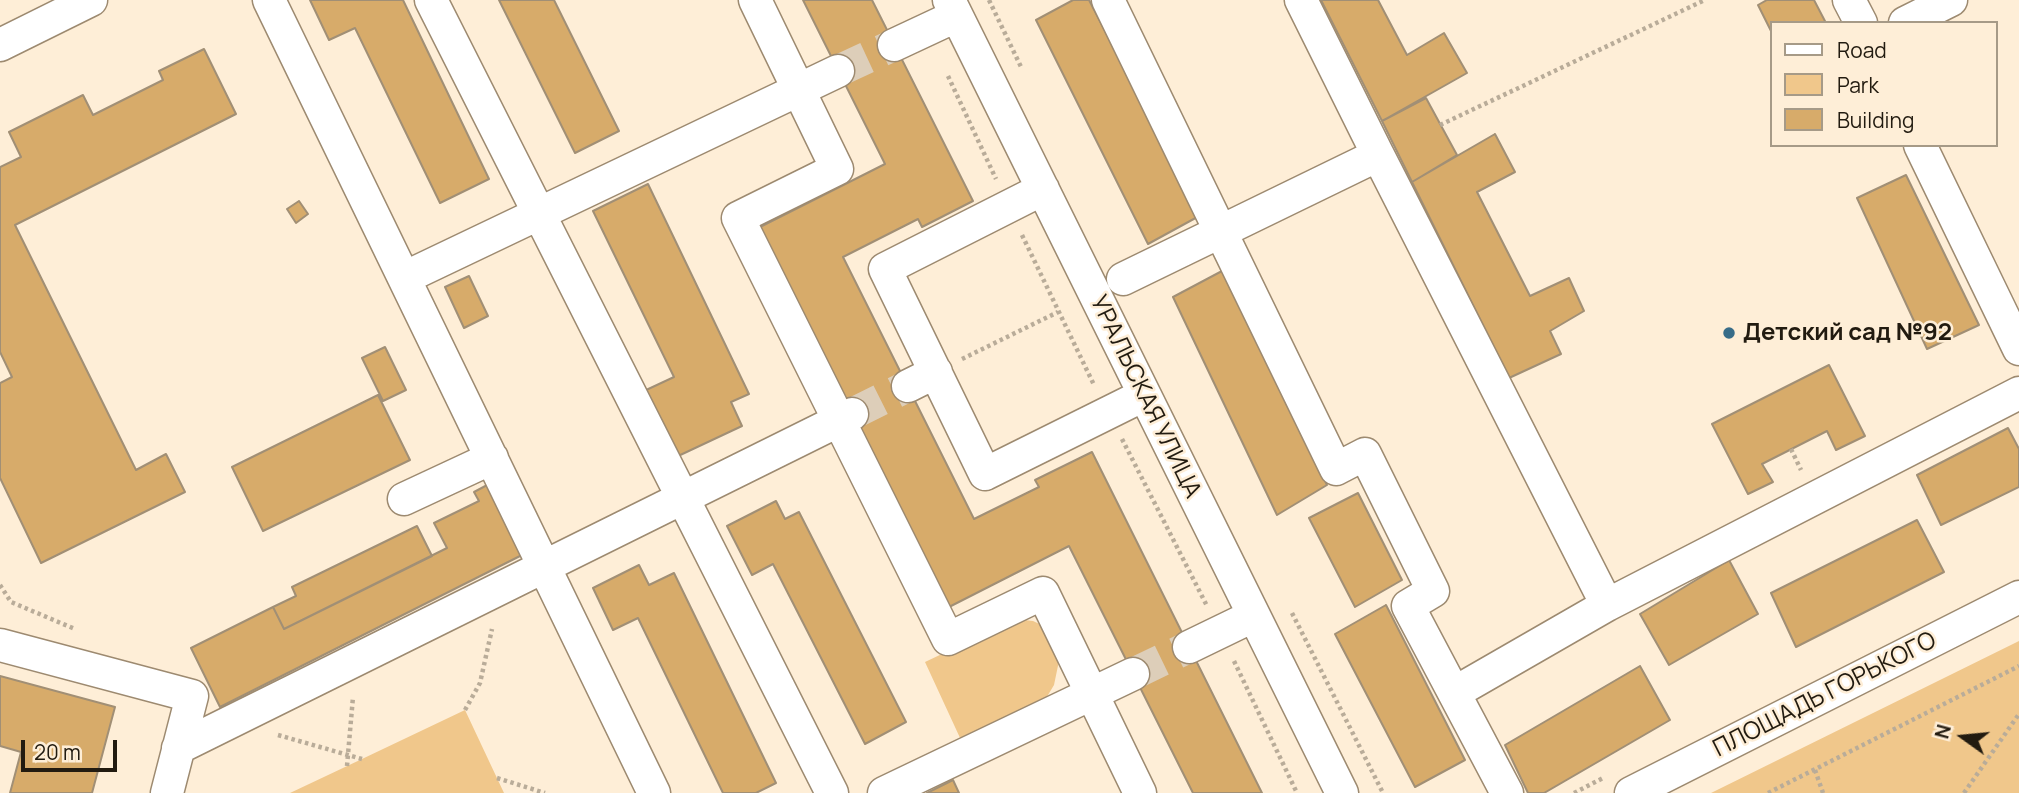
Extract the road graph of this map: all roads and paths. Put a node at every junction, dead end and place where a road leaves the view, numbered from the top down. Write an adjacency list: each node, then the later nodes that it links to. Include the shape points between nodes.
1 (91, 0): 13 (street)
2 (269, 0): 25 (street, via 300,95)
3 (431, 0): 23 (street)
4 (755, 0): 16 (street)
5 (1108, 0): 24 (street)
6 (1301, 0): 20 (street)
7 (1705, 0): 18 (path)
8 (1849, 0): 11 (street)
9 (1951, 0): 12 (street)
10 (953, 8): 14 (street); 21 (street, УРАЛЬСКАЯ УЛИЦА)
11 (1860, 21)
12 (1909, 21)
13 (0, 44)
14 (894, 45)
15 (838, 72): 16 (street)
16 (799, 90): 23 (street); 35 (street, via 837,169 738,218)
17 (967, 118): 22 (path)
18 (1440, 125)
19 (1921, 147): 29 (street)
20 (1378, 155): 24 (street); 42 (street)
21 (1042, 189): 22 (street); 33 (street, УРАЛЬСКАЯ УЛИЦА)
22 (1009, 206): 27 (path); 30 (street, via 885,269)
23 (539, 214): 25 (street); 37 (street)
24 (1222, 233): 26 (street); 50 (street, via 1336,469 1365,454 1433,591 1408,606)
25 (404, 278): 36 (street)
26 (1124, 279)
27 (1058, 312): 28 (path); 34 (path)
28 (983, 349)
29 (2019, 349)
30 (936, 372): 31 (street); 34 (street, via 985,474)
31 (908, 386)
32 (2019, 393): 42 (street)
33 (1144, 395): 34 (street); 43 (street, УРАЛЬСКАЯ УЛИЦА)
34 (1108, 413): 44 (path)
35 (845, 417): 37 (street); 51 (street, via 948,639 1043,593)
36 (492, 458): 38 (street); 39 (street)
37 (683, 498): 39 (street); 64 (street)
38 (404, 499)
39 (544, 566): 40 (street); 63 (street)
40 (500, 588): 47 (street); 52 (path, via 480,683)
41 (2019, 597): 70 (street, ПЛОЩАДЬ ГОРЬКОГО)
42 (1607, 606): 50 (street)
43 (1253, 616): 44 (street); 68 (street, УРАЛЬСКАЯ УЛИЦА)
44 (1220, 632): 46 (street); 67 (path)
45 (0, 645): 55 (street, via 192,696)
46 (1189, 647)
47 (357, 659): 54 (street); 56 (path)
48 (2019, 666): 59 (path)
49 (1133, 674): 51 (street)
50 (1454, 693): 69 (street)
51 (1091, 694): 65 (street); 66 (street)
52 (465, 710)
53 (2019, 714): 73 (path)
54 (230, 722): 55 (street); 56 (path)
55 (178, 748): 61 (street)
56 (348, 755): 57 (path); 58 (path)
57 (362, 759)
58 (347, 766)
59 (1815, 770): 71 (path); 72 (path)
60 (497, 778): 62 (path)
61 (167, 793)
62 (545, 793)
63 (654, 793)
64 (832, 793)
65 (884, 793)
66 (1140, 793)
67 (1297, 793)
68 (1342, 793)
69 (1507, 793)
70 (1631, 793)
71 (1768, 793)
72 (1823, 793)
73 (1964, 793)

